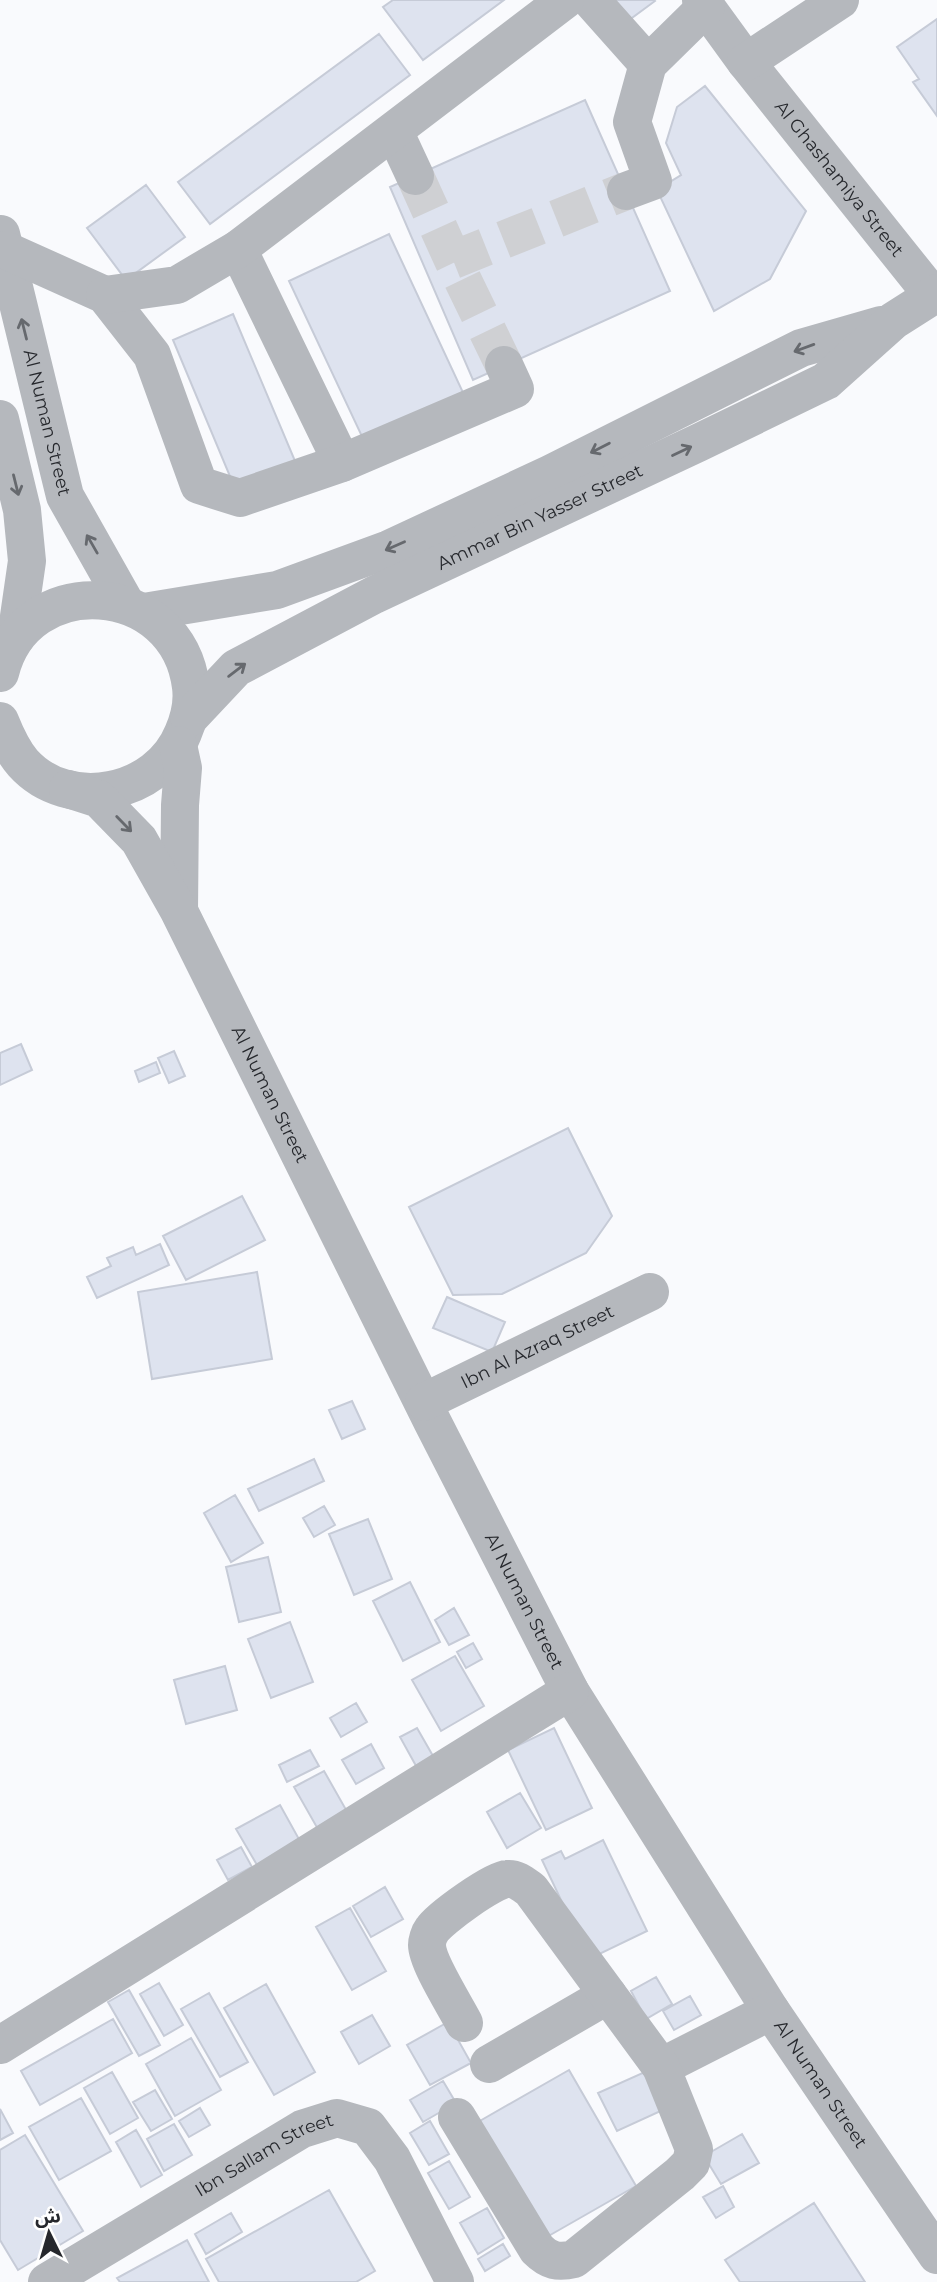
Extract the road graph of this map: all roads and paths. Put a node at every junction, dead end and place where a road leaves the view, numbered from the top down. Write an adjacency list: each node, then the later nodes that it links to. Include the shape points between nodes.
1 (565, 0): 7 (street)
2 (591, 0): 6 (street)
3 (840, 0): 5 (street)
4 (703, 3): 5 (street, Al Ghashamiya Street); 6 (street)
5 (746, 62): 12 (street, Al Ghashamiya Street)
6 (648, 64): 9 (street, via 632,122 653,181)
7 (394, 131): 8 (street); 11 (street)
8 (415, 176)
9 (626, 191)
10 (3, 240): 13 (street); 18 (street, Al Numan Street, one-way to 10, via 65,496)
11 (238, 250): 13 (street, via 177,285); 17 (street)
12 (935, 294): 14 (street, Ammar Bin Yasser Street)
13 (105, 295): 17 (street, via 152,355 199,485 240,498)
14 (893, 321): 18 (street, Ammar Bin Yasser Street, one-way to 18, via 801,348 389,549 277,590); 21 (street, Ammar Bin Yasser Street, one-way to 14, via 236,668 374,595 826,381)
15 (504, 365): 17 (street, via 515,390)
16 (0, 419): 19 (street, one-way to 19, via 22,510 27,561)
17 (342, 463)
18 (135, 608): 19 (street, Ammar Bin Yasser Street, via 96,599 65,603 38,616); 21 (street, Al Numan Street, via 168,632 184,658 191,688)
19 (5, 659)
20 (0, 721): 23 (street, via 7,741 24,764)
21 (184, 732): 23 (street, Ammar Bin Yasser Street, via 158,769 130,786 99,793); 24 (street, Al Numan Street)
22 (0, 764): 23 (street)
23 (57, 785): 24 (street, Al Numan Street, one-way to 24, via 99,799 139,840)
24 (179, 911): 26 (street, Al Numan Street)
25 (650, 1292): 26 (street, Ibn Al Azraq Street)
26 (424, 1402): 27 (street, Al Numan Street)
27 (570, 1691): 29 (street, Al Numan Street); 31 (street)
28 (608, 1995): 30 (street, via 531,1890 507,1879 438,1923 430,1933 430,1957); 32 (street); 33 (street)
29 (771, 2011): 33 (street); 35 (street, Al Numan Street)
30 (464, 2023)
31 (0, 2045)
32 (489, 2064)
33 (661, 2067): 34 (street, via 694,2149 691,2163 574,2259 547,2259 537,2249)
34 (457, 2117)
35 (937, 2255)
36 (452, 2281): 37 (street, Ibn Sallam Street, via 392,2159 368,2127 338,2118 302,2129)
37 (47, 2282)

